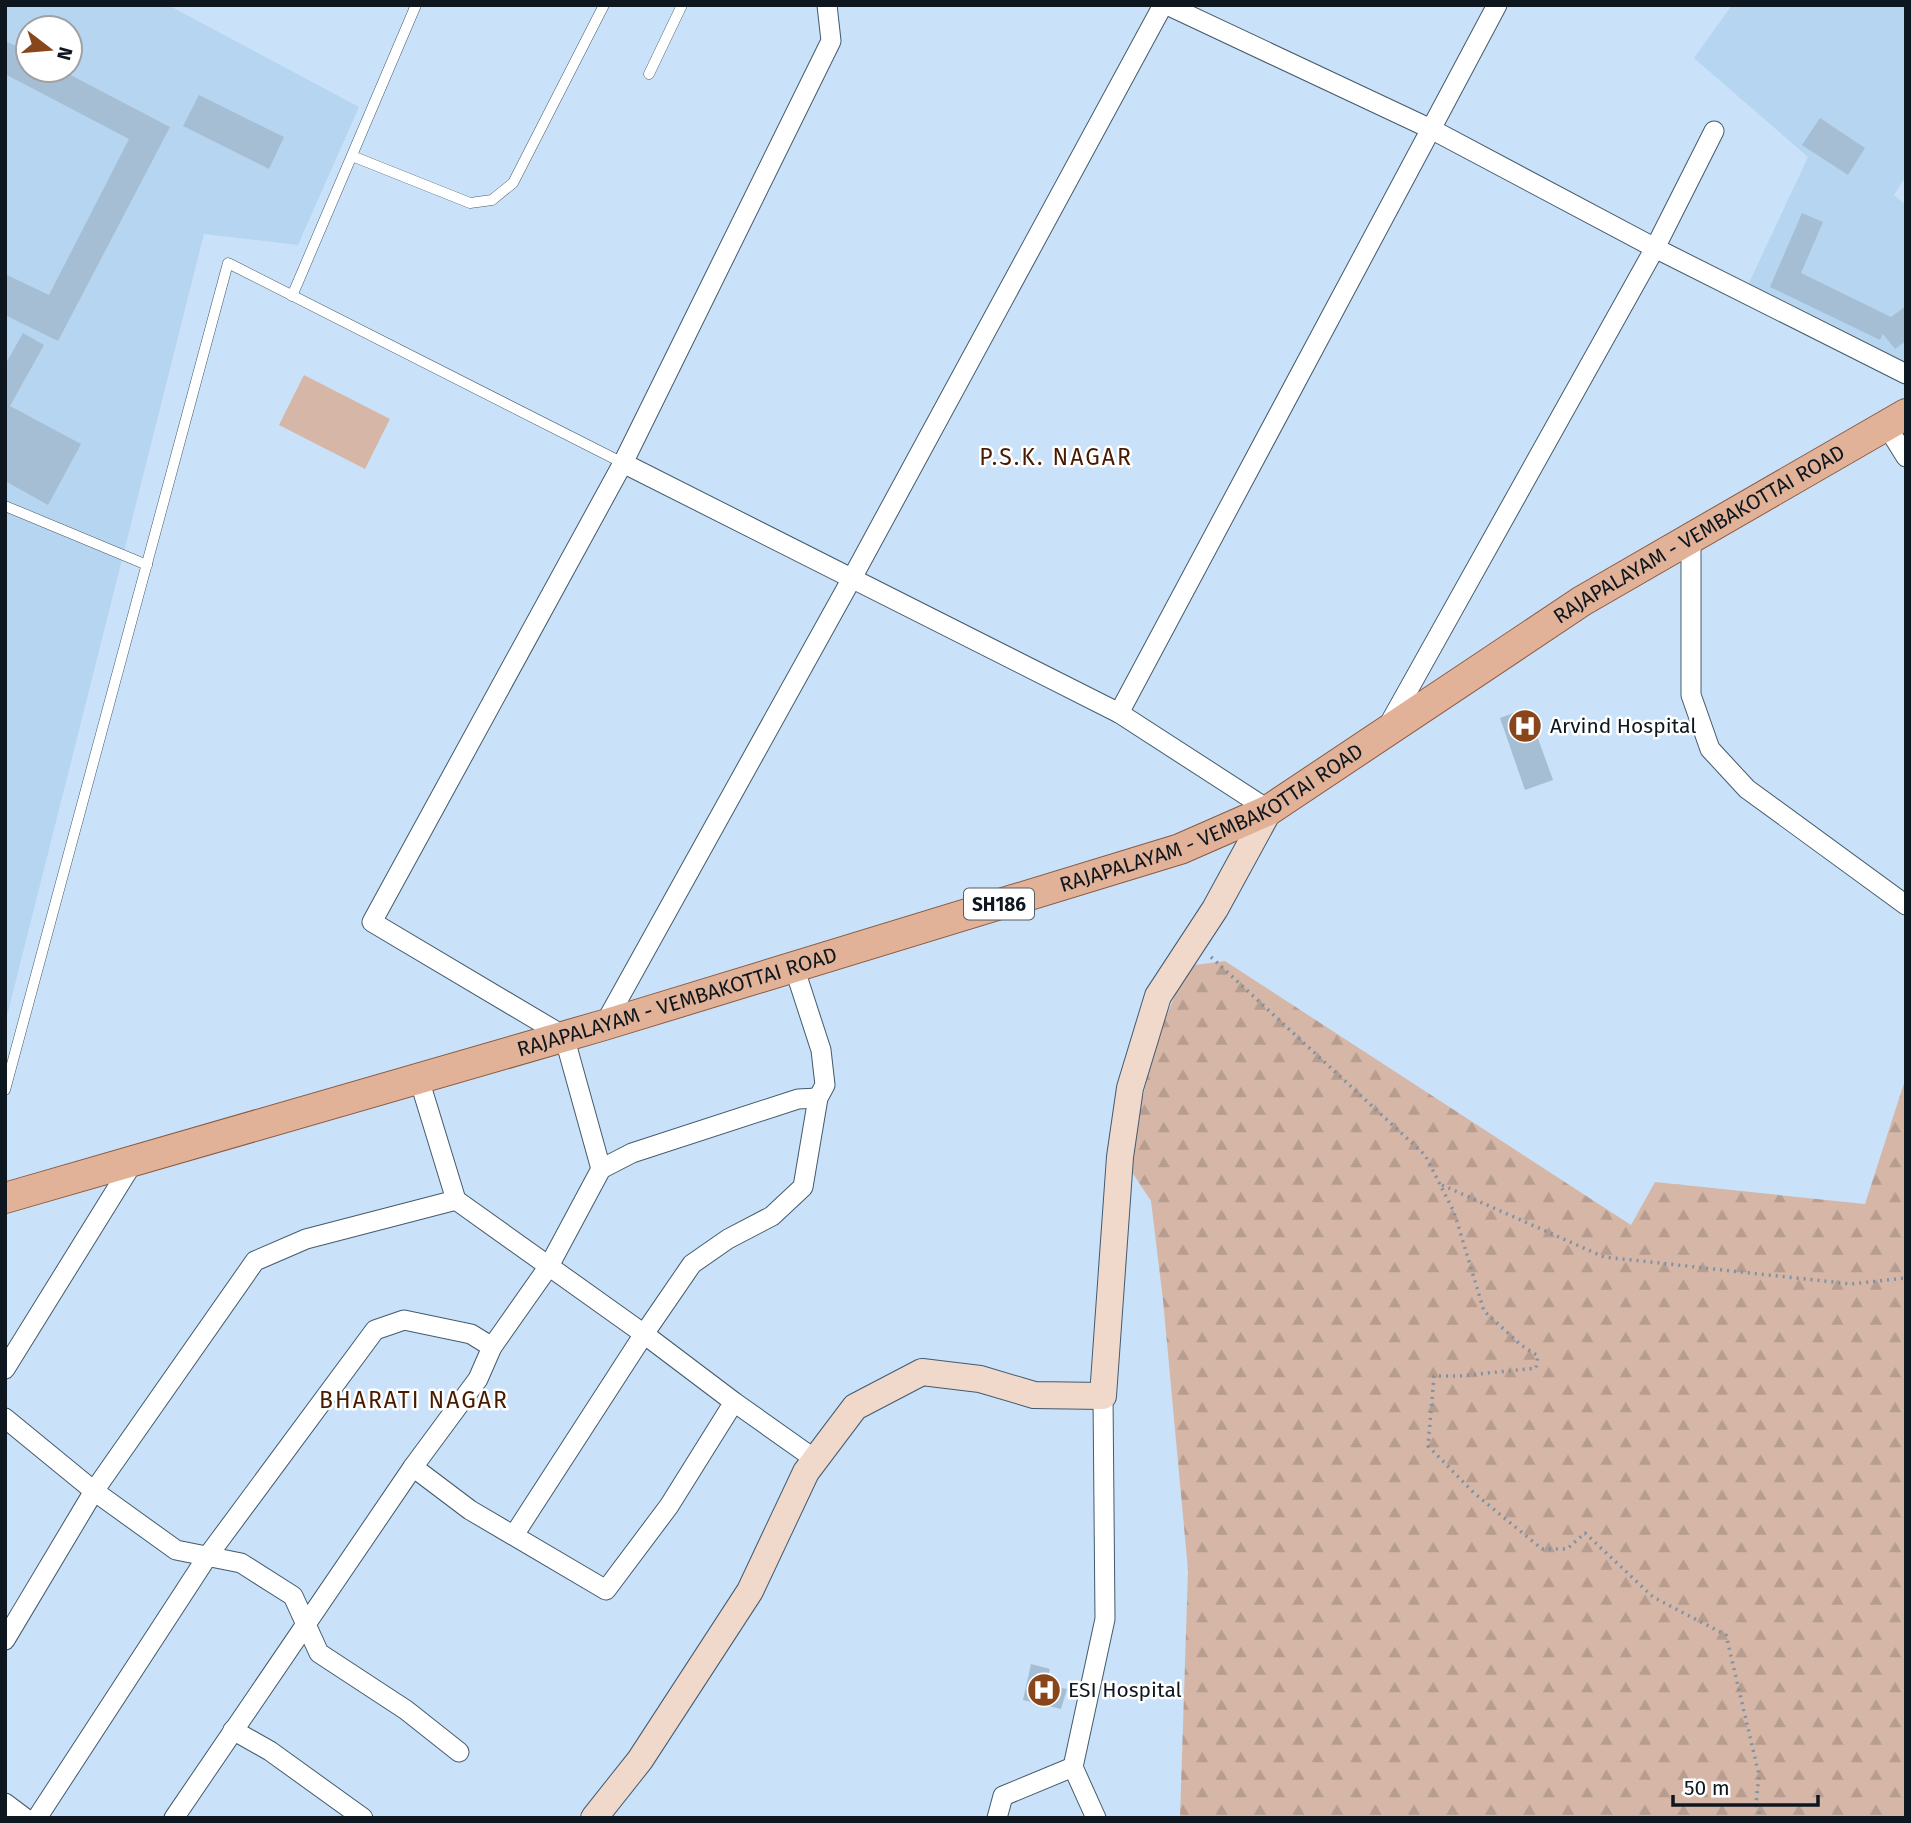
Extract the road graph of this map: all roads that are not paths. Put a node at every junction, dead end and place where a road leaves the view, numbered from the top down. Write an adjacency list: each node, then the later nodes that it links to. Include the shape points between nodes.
1 (416, 5): 10 (lane)
2 (604, 5): 10 (lane, via 513,183 492,200 470,203)
3 (682, 5): 7 (lane)
4 (827, 5): 16 (street, via 831,41)
5 (1165, 5): 8 (street); 20 (street)
6 (1497, 5): 8 (street)
7 (649, 74)
8 (1431, 129): 11 (street); 21 (street)
9 (1714, 131): 11 (street)
10 (352, 156): 12 (lane)
11 (1655, 248): 13 (street); 22 (street)
12 (292, 296): 16 (lane); 19 (lane, via 228,263)
13 (1906, 374)
14 (1896, 420): 15 (street); 18 (main road, RAJAPALAYAM - VEMBAKOTTAI ROAD / SH186)
15 (1906, 457)
16 (623, 463): 20 (street); 27 (street, via 372,922)
17 (5, 506): 19 (lane)
18 (1691, 538): 22 (main road, RAJAPALAYAM - VEMBAKOTTAI ROAD / SH186, via 1582,601); 24 (street, via 1691,695 1710,748 1747,789)
19 (147, 565): 29 (lane)
20 (851, 580): 21 (street); 26 (street)
21 (1119, 713): 23 (street)
22 (1384, 733): 23 (main road, RAJAPALAYAM - VEMBAKOTTAI ROAD / SH186)
23 (1269, 810): 25 (main road, RAJAPALAYAM - VEMBAKOTTAI ROAD / SH186, via 1180,849); 39 (street, via 1215,909 1158,996 1130,1088 1120,1157)
24 (1906, 905)
25 (794, 967): 26 (main road, RAJAPALAYAM - VEMBAKOTTAI ROAD / SH186); 30 (street, via 821,1050 825,1085)
26 (604, 1024): 27 (main road, RAJAPALAYAM - VEMBAKOTTAI ROAD / SH186)
27 (564, 1036): 28 (main road, RAJAPALAYAM - VEMBAKOTTAI ROAD / SH186); 32 (street)
28 (419, 1079): 31 (main road, RAJAPALAYAM - VEMBAKOTTAI ROAD / SH186); 34 (street)
29 (5, 1090)
30 (818, 1098): 32 (street, via 798,1099 645,1149); 36 (street, via 803,1187 772,1216 692,1264)
31 (134, 1161): 33 (main road, RAJAPALAYAM - VEMBAKOTTAI ROAD / SH186); 38 (street)
32 (601, 1169): 35 (street)
33 (5, 1198)
34 (456, 1200): 35 (street); 44 (street, via 306,1239 255,1261)
35 (549, 1266): 36 (street); 37 (street)
36 (644, 1334): 40 (street); 45 (street)
37 (492, 1347): 43 (street, via 478,1378); 46 (street, via 471,1334 404,1320 375,1330)
38 (5, 1369)
39 (1103, 1396): 42 (street, via 1034,1395 980,1379 922,1372 855,1407); 51 (street, via 1105,1619)
40 (734, 1402): 42 (street); 45 (street, via 669,1506 606,1590)
41 (5, 1418): 44 (street)
42 (816, 1460): 58 (street, via 806,1472 750,1591 640,1760)
43 (413, 1467): 45 (street, via 470,1510); 47 (street)
44 (94, 1491): 46 (street, via 176,1550); 48 (street)
45 (514, 1535)
46 (207, 1557): 47 (street, via 241,1563 293,1596); 55 (street)
47 (304, 1624): 49 (street); 50 (street, via 319,1653)
48 (5, 1640)
49 (233, 1730): 56 (street); 57 (street)
50 (459, 1752)
51 (1073, 1766): 52 (street); 59 (street, via 1003,1796)
52 (1086, 1796): 60 (street); 61 (street)
53 (5, 1803): 54 (street)
54 (25, 1818)
55 (37, 1818)
56 (174, 1818)
57 (363, 1818)
58 (594, 1818)
59 (998, 1818)
60 (1082, 1818)
61 (1096, 1818)

